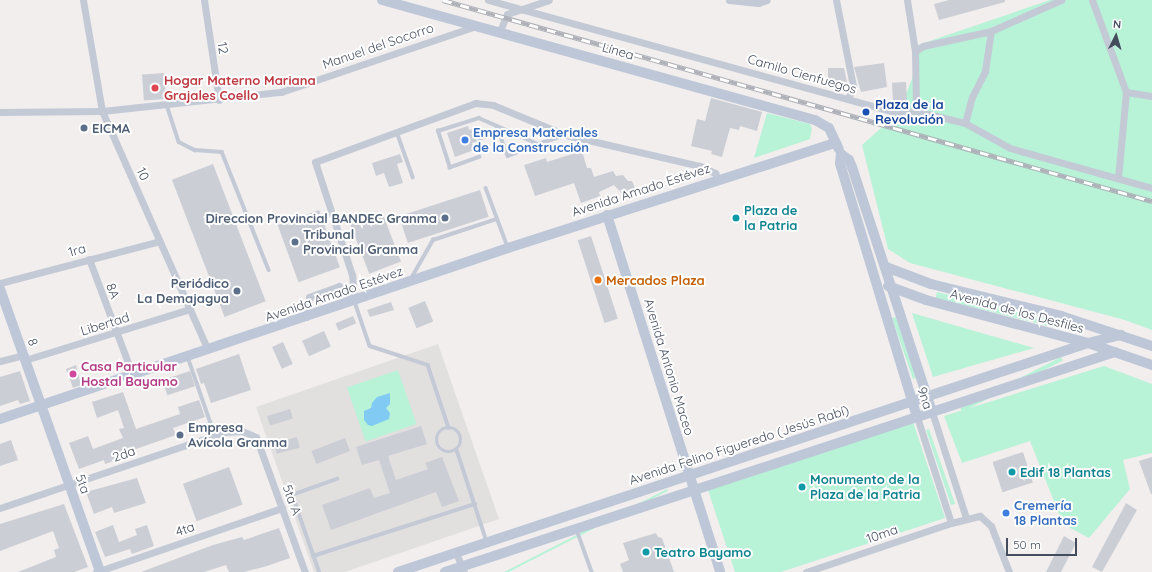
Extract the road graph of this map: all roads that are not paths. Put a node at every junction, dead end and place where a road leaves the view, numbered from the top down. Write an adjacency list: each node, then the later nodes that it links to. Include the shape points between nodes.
1 (83, 0): 24 (street, 10)
2 (204, 0): 22 (street, 12)
3 (382, 0): 15 (main road, Línea)
4 (488, 0): 12 (street, Camilo Cienfuegos)
5 (549, 0): 13 (street)
6 (728, 0): 7 (street, via 758,3)
7 (767, 0)
8 (836, 0): 21 (street, via 853,86)
9 (907, 0): 18 (street)
10 (1061, 0): 17 (street)
11 (1092, 0): 19 (street)
12 (500, 2): 13 (street, Camilo Cienfuegos); 14 (street)
13 (517, 10): 14 (street); 21 (street, Camilo Cienfuegos, via 664,47)
14 (507, 14): 16 (street)
15 (477, 25): 16 (main road, Línea); 22 (street, Manuel del Socorro, via 281,92)
16 (500, 31): 31 (main road, Línea, via 815,120 829,128)
17 (991, 31): 18 (street, via 923,46); 27 (street, via 984,71 972,97)
18 (915, 51): 25 (street)
19 (1126, 92): 20 (street); 36 (street)
20 (1152, 96)
21 (848, 99): 25 (street, Camilo Cienfuegos, via 898,113)
22 (220, 100): 23 (street, Manuel del Socorro)
23 (167, 105): 24 (street, Manuel del Socorro); 46 (lane, via 179,142 195,150 222,152)
24 (102, 111): 26 (street, Manuel del Socorro); 42 (street, 10)
25 (916, 111): 27 (street, Camilo Cienfuegos)
26 (0, 112)
27 (965, 123): 36 (street, Camilo Cienfuegos, via 1010,148)
28 (497, 126): 32 (lane); 32 (lane, via 508,156); 34 (lane, via 479,118 438,131 450,168)
29 (397, 132): 30 (street, via 475,103 493,105); 35 (lane); 52 (street, via 315,162 352,275)
30 (566, 135): 32 (lane); 37 (street, via 700,166 715,173)
31 (836, 143): 33 (main road, Línea); 37 (main road, Avenida Amado Estévez)
32 (538, 144)
33 (841, 154): 45 (main road, 9na, via 849,160 852,167); 47 (main road, 9na, via 840,163)
34 (480, 157)
35 (413, 177)
36 (1118, 178): 39 (street, Camilo Cienfuegos)
37 (717, 179): 40 (main road, Avenida Amado Estévez)
38 (486, 188): 41 (lane)
39 (1152, 188)
40 (607, 216): 43 (main road, Avenida Amado Estévez); 76 (main road, Avenida Antonio Maceo)
41 (498, 219): 43 (lane); 48 (lane, via 433,240)
42 (160, 241): 44 (street, 1ra); 53 (street, 10)
43 (508, 248): 48 (main road, Avenida Amado Estévez)
44 (89, 259): 49 (street, 1ra); 55 (street, 8A)
45 (886, 267): 50 (main road, 9na); 56 (main road, Avenida de los Desfiles, via 931,284 1061,316)
46 (269, 270)
47 (875, 281): 50 (main road, Avenida de los Desfiles); 67 (main road, 9na)
48 (410, 282): 52 (main road, Avenida Amado Estévez)
49 (0, 283)
50 (892, 287): 57 (main road, Avenida de los Desfiles, via 926,300); 66 (main road, 9na)
51 (0, 289): 61 (main road, 8)
52 (354, 301): 54 (main road, Avenida Amado Estévez); 54 (street, via 339,286 309,297); 72 (lane, via 370,346 428,365)
53 (190, 309): 55 (street, Libertad); 59 (street, 10)
54 (306, 317): 59 (main road, Avenida Amado Estévez)
55 (116, 334): 61 (street, Libertad); 65 (street, 8A)
56 (1121, 336): 57 (main road, Avenida Felino Figueredo (Jesús Rabí)); 58 (main road, Avenida de los Desfiles)
57 (1088, 343): 60 (main road, Avenida de los Desfiles); 66 (main road, Avenida Felino Figueredo (Jesús Rabí))
58 (1152, 346)
59 (208, 350): 62 (main road, Avenida Amado Estévez)
60 (1115, 352): 64 (main road, Avenida de los Desfiles); 69 (main road)
61 (24, 357): 63 (street, Libertad); 68 (main road, 8)
62 (188, 357): 65 (main road, Avenida Amado Estévez); 73 (lane)
63 (0, 361)
64 (1152, 365)
65 (133, 376): 68 (main road, Avenida Amado Estévez)
66 (927, 396): 67 (main road, Avenida Felino Figueredo (Jesús Rabí)); 69 (main road, 9na)
67 (912, 401): 70 (main road, 9na); 76 (main road, Avenida Felino Figueredo (Jesús Rabí))
68 (42, 405): 71 (main road, Avenida Amado Estévez); 78 (main road, 5ta)
69 (932, 412): 70 (main road); 83 (street, 9na)
70 (917, 417): 79 (main road); 84 (street, 9na)
71 (0, 419)
72 (449, 428): 75 (lane, via 456,430 461,436 461,444); 75 (lane, via 439,434 438,446 449,452)
73 (215, 435): 74 (street, 2da, via 242,431); 78 (street, 2da)
74 (256, 437): 82 (street, 5ta A)
75 (457, 450): 80 (lane)
76 (690, 475): 79 (main road, Avenida Antonio Maceo); 86 (main road, Avenida Felino Figueredo (Jesús Rabí))
77 (336, 480): 88 (lane, via 292,495)
78 (70, 485): 81 (street, 2da); 90 (main road, 5ta)
79 (694, 490): 85 (main road); 96 (main road, Avenida Antonio Maceo)
80 (475, 504): 86 (lane); 88 (lane)
81 (0, 508)
82 (282, 508): 90 (street, 4ta); 91 (street, 5ta A)
83 (966, 518): 84 (street, 10ma); 98 (street, via 980,516 991,526)
84 (951, 523): 97 (street, 10ma)
85 (577, 529): 89 (main road); 95 (lane)
86 (487, 542): 87 (main road, Avenida Felino Figueredo (Jesús Rabí))
87 (456, 553): 89 (street); 93 (main road, Avenida Felino Figueredo (Jesús Rabí))
88 (313, 556): 92 (lane)
89 (463, 569): 94 (main road)
90 (98, 572)
91 (305, 572)
92 (318, 572)
93 (398, 572)
94 (445, 572)
95 (592, 572)
96 (720, 572)
97 (806, 572)
98 (1009, 572)

